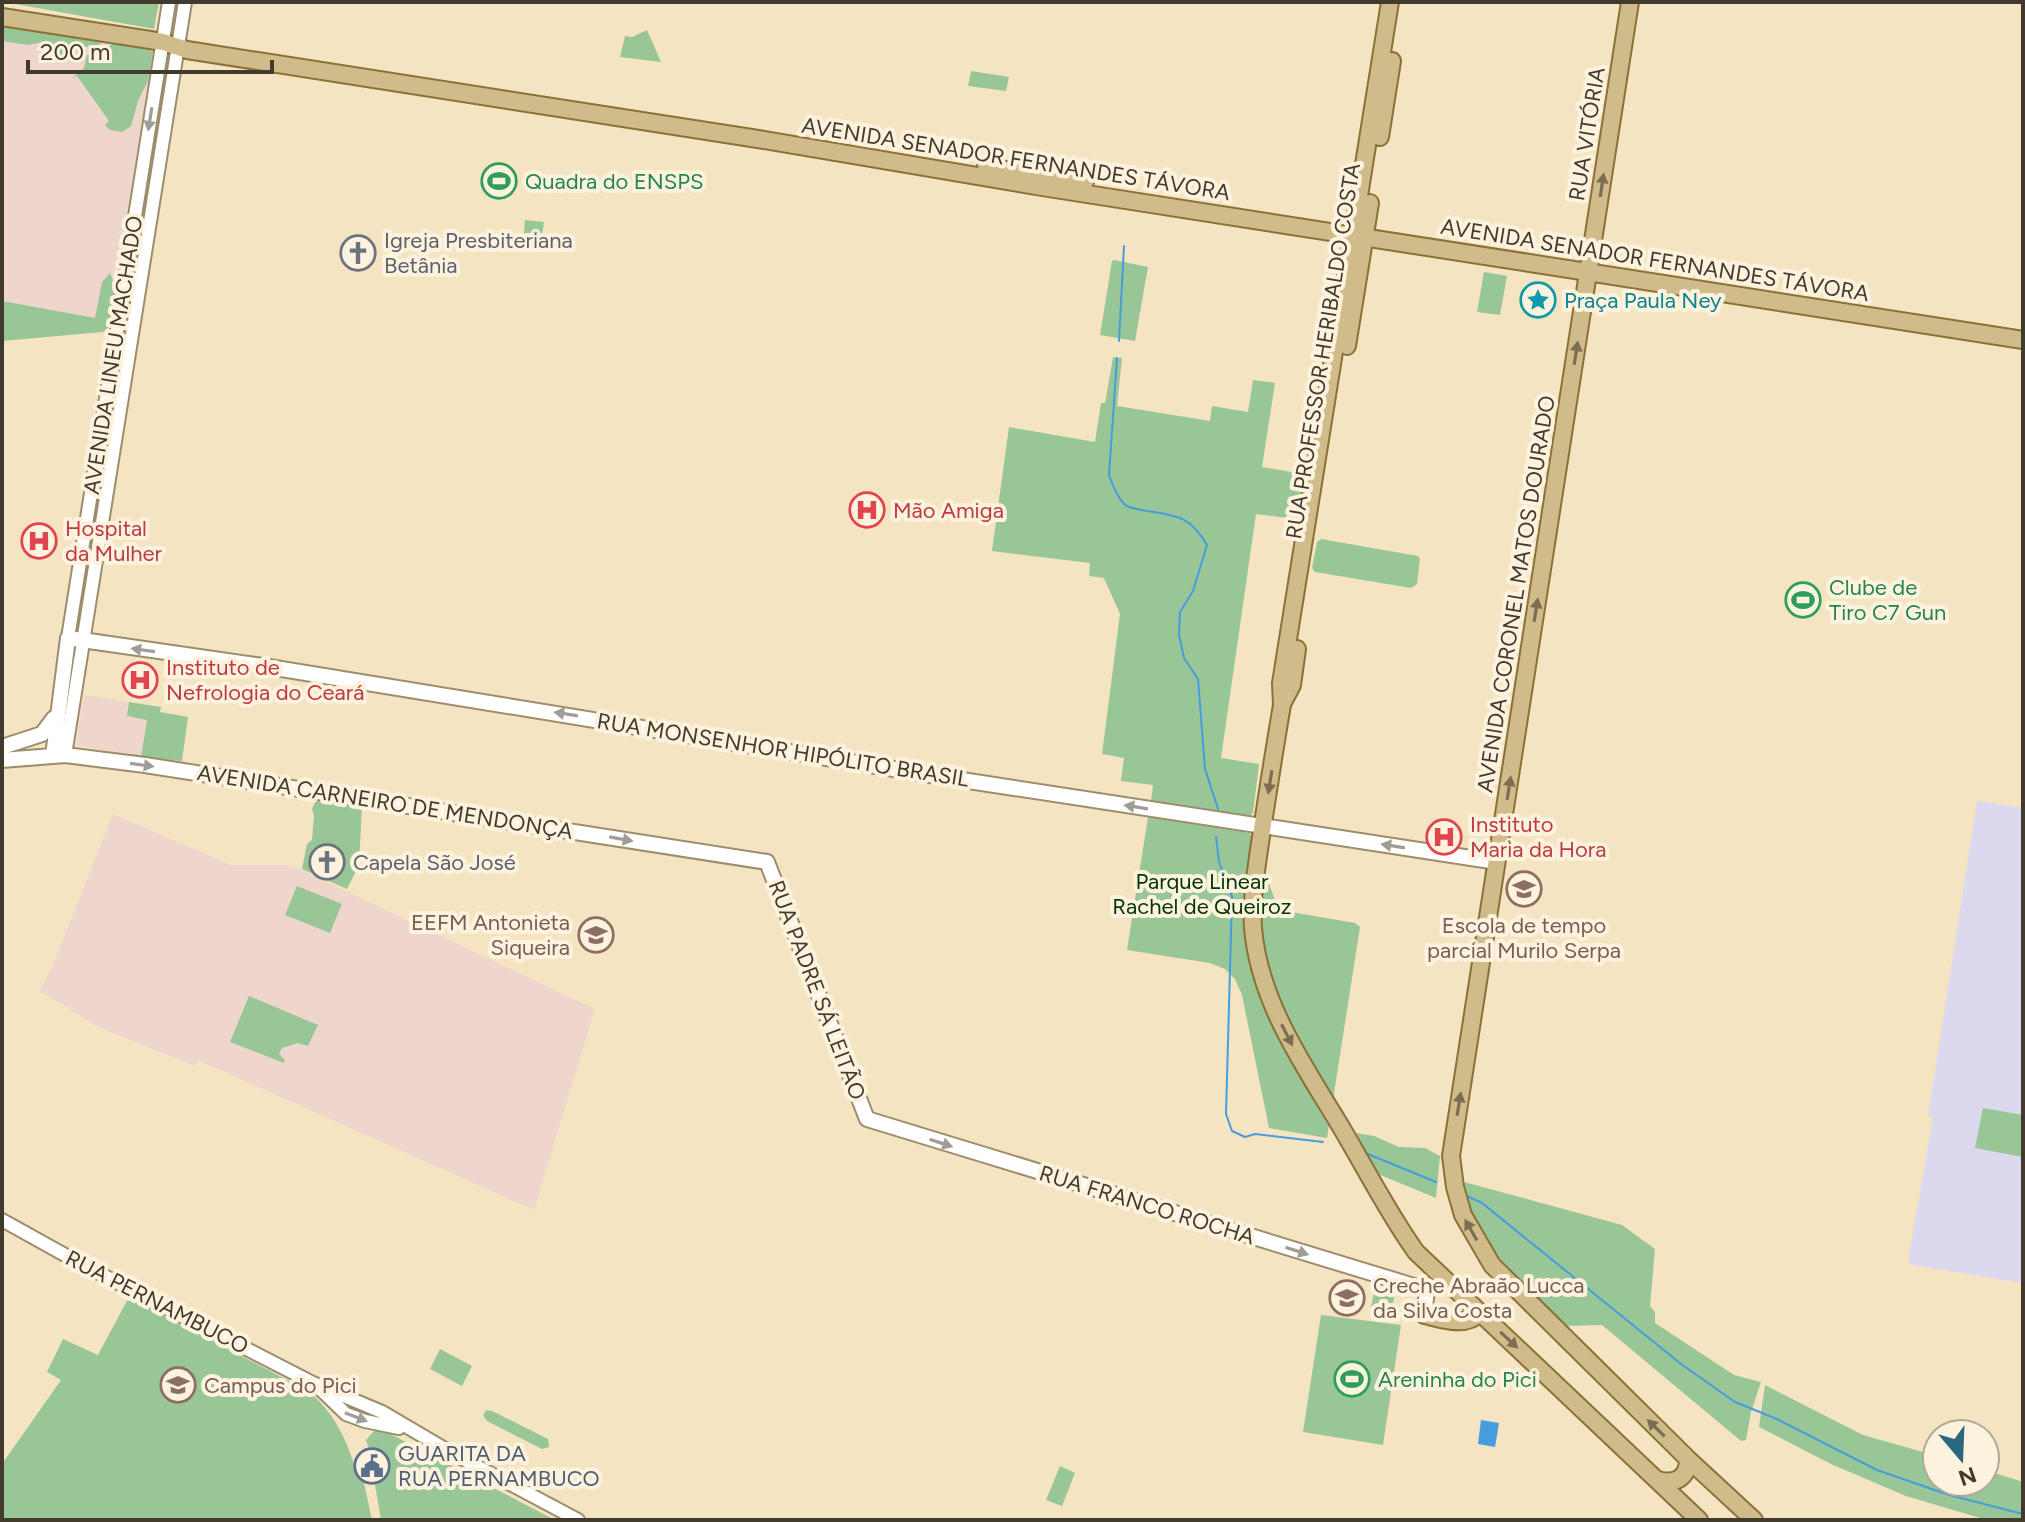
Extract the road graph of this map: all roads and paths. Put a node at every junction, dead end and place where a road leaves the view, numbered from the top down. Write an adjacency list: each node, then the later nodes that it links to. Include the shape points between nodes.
1 (169, 2): 7 (street, AVENIDA LINEU MACHADO)
2 (185, 2): 7 (street, AVENIDA LINEU MACHADO)
3 (1630, 2): 9 (main road, RUA VITÓRIA, one-way to 3)
4 (1395, 3): 8 (main road, RUA PROFESSOR HERIBALDO COSTA)
5 (2, 9): 7 (main road, AVENIDA SENADOR FERNANDES TÁVORA)
6 (2, 17): 7 (main road, AVENIDA SENADOR FERNANDES TÁVORA)
7 (171, 41): 8 (main road, AVENIDA SENADOR FERNANDES TÁVORA); 12 (street, AVENIDA LINEU MACHADO, one-way to 12); 13 (street, AVENIDA LINEU MACHADO)
8 (1360, 231): 9 (main road, AVENIDA SENADOR FERNANDES TÁVORA); 21 (main road, RUA PROFESSOR HERIBALDO COSTA, one-way to 21, via 1281,683)
9 (1589, 267): 10 (main road, AVENIDA SENADOR FERNANDES TÁVORA); 11 (main road, AVENIDA SENADOR FERNANDES TÁVORA); 23 (main road, AVENIDA CORONEL MATOS DOURADO, one-way to 9)
10 (2023, 331)
11 (2023, 340)
12 (95, 468): 13 (street); 14 (street, AVENIDA LINEU MACHADO)
13 (110, 470): 15 (street, AVENIDA LINEU MACHADO)
14 (87, 521): 15 (street); 16 (street, AVENIDA LINEU MACHADO)
15 (102, 523): 16 (street, AVENIDA LINEU MACHADO)
16 (76, 640): 17 (main road, AVENIDA LINEU MACHADO); 19 (street, AVENIDA LINEU MACHADO); 21 (main road, RUA MONSENHOR HIPÓLITO BRASIL, one-way to 16)
17 (56, 714): 18 (main road, via 42,734); 19 (main road, AVENIDA LINEU MACHADO)
18 (2, 747)
19 (59, 756): 20 (main road, AVENIDA CARNEIRO DE MENDONÇA); 22 (main road, AVENIDA CARNEIRO DE MENDONÇA, one-way to 22)
20 (2, 760)
21 (1263, 826): 23 (main road, RUA MONSENHOR HIPÓLITO BRASIL, one-way to 21); 26 (main road, RUA PROFESSOR HERIBALDO COSTA, one-way to 26, via 1253,926 1263,980 1305,1070 1392,1218 1416,1252)
22 (767, 862): 24 (main road, RUA PADRE SÁ LEITÃO)
23 (1497, 862): 28 (main road, AVENIDA CORONEL MATOS DOURADO, one-way to 23, via 1492,1265 1463,1215 1451,1156)
24 (867, 1119): 27 (main road, RUA FRANCO ROCHA, one-way to 27, via 1427,1290)
25 (2, 1220): 31 (street, RUA PERNAMBUCO, via 313,1383 382,1412)
26 (1480, 1313): 27 (main road, via 1463,1322); 29 (main road, one-way to 29)
27 (1424, 1315)
28 (1688, 1459): 29 (main road, via 1681,1478); 30 (main road, AVENIDA CORONEL MATOS DOURADO)
29 (1658, 1480): 32 (main road)
30 (1748, 1518)
31 (578, 1520)
32 (1699, 1520)

